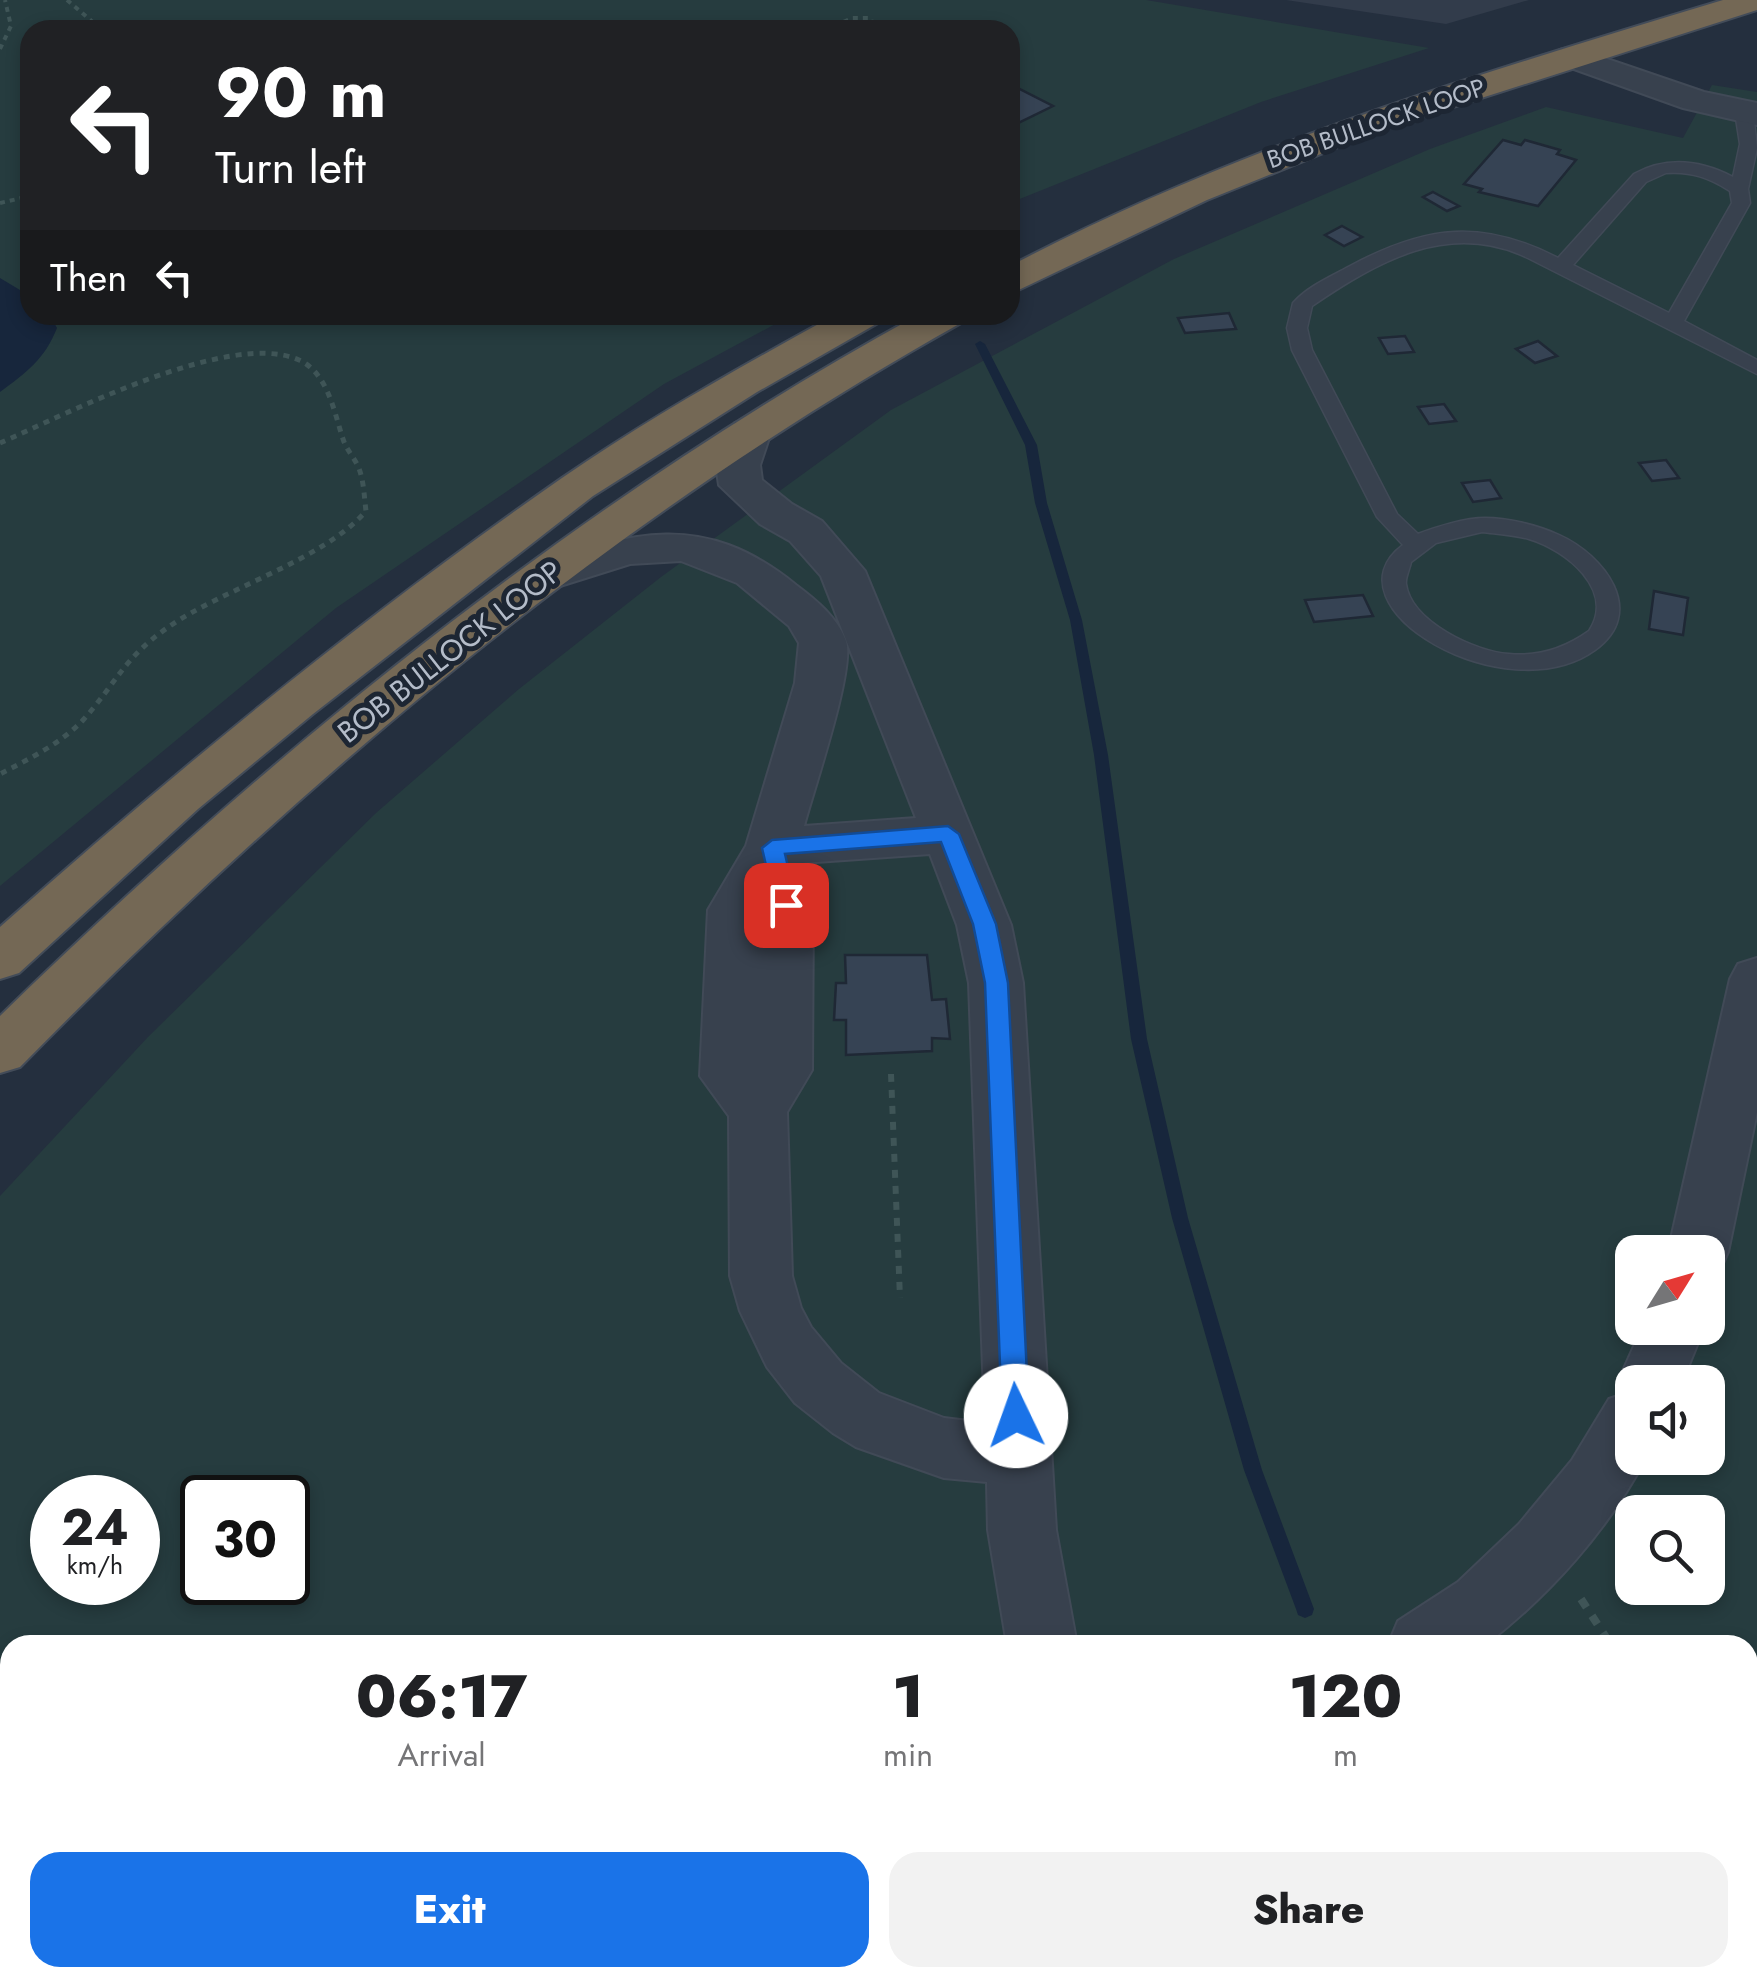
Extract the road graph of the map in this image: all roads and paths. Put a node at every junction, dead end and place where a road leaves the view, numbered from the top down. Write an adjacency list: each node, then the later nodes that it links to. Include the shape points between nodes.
1 (5, 0): 8 (path, via 11,28)
2 (67, 0): 5 (path)
3 (1656, 0): 11 (highway, BOB BULLOCK LOOP, via 1405,78)
4 (1756, 0): 9 (highway, BOB BULLOCK LOOP)
5 (90, 20)
6 (848, 20): 7 (path)
7 (871, 20)
8 (0, 49)
9 (1572, 57): 10 (street, via 1660,90); 14 (highway, BOB BULLOCK LOOP, via 1309,144)
10 (1750, 113): 12 (lane)
11 (1210, 148)
12 (1739, 189): 13 (lane, via 1700,169 1653,169); 15 (lane, via 1740,203)
13 (1561, 267): 15 (lane); 21 (lane, via 1515,244 1456,234 1397,252 1303,303 1297,328 1314,376 1388,517)
14 (1020, 277)
15 (1673, 323): 18 (lane)
16 (846, 325): 26 (highway, BOB BULLOCK LOOP, via 578,487 180,796)
17 (930, 325): 19 (highway, BOB BULLOCK LOOP)
18 (1757, 368)
19 (750, 432): 22 (highway, BOB BULLOCK LOOP); 24 (street, via 738,466 742,485 806,532 842,570)
20 (0, 443): 23 (path, via 172,373 276,353 301,361 322,382 358,466 366,511 354,526 171,625 132,654 82,721)
21 (1415, 544): 21 (lane, via 1394,575 1397,598 1437,640 1470,654 1542,662 1574,654 1597,640 1610,621 1611,598 1600,576 1551,540 1482,525 1449,529)
22 (541, 578): 25 (street, via 626,550 682,547 752,573 806,616 823,643 819,682); 28 (highway, BOB BULLOCK LOOP, via 292,778)
23 (0, 774)
24 (948, 834): 25 (street); 33 (street, via 984,924 996,983)
25 (772, 848): 33 (street, via 786,905 784,1070 758,1110 761,1276 771,1311 818,1383 879,1426 944,1448)
26 (0, 960)
27 (1757, 980): 30 (street)
28 (0, 1052)
29 (891, 1074): 31 (path)
30 (1702, 1235)
31 (900, 1298)
32 (1615, 1448): 36 (street, via 1551,1535 1476,1609)
33 (1018, 1456): 35 (street, via 1022,1530)
34 (1581, 1599): 37 (path)
35 (1040, 1635)
36 (1438, 1635)
37 (1604, 1635)

